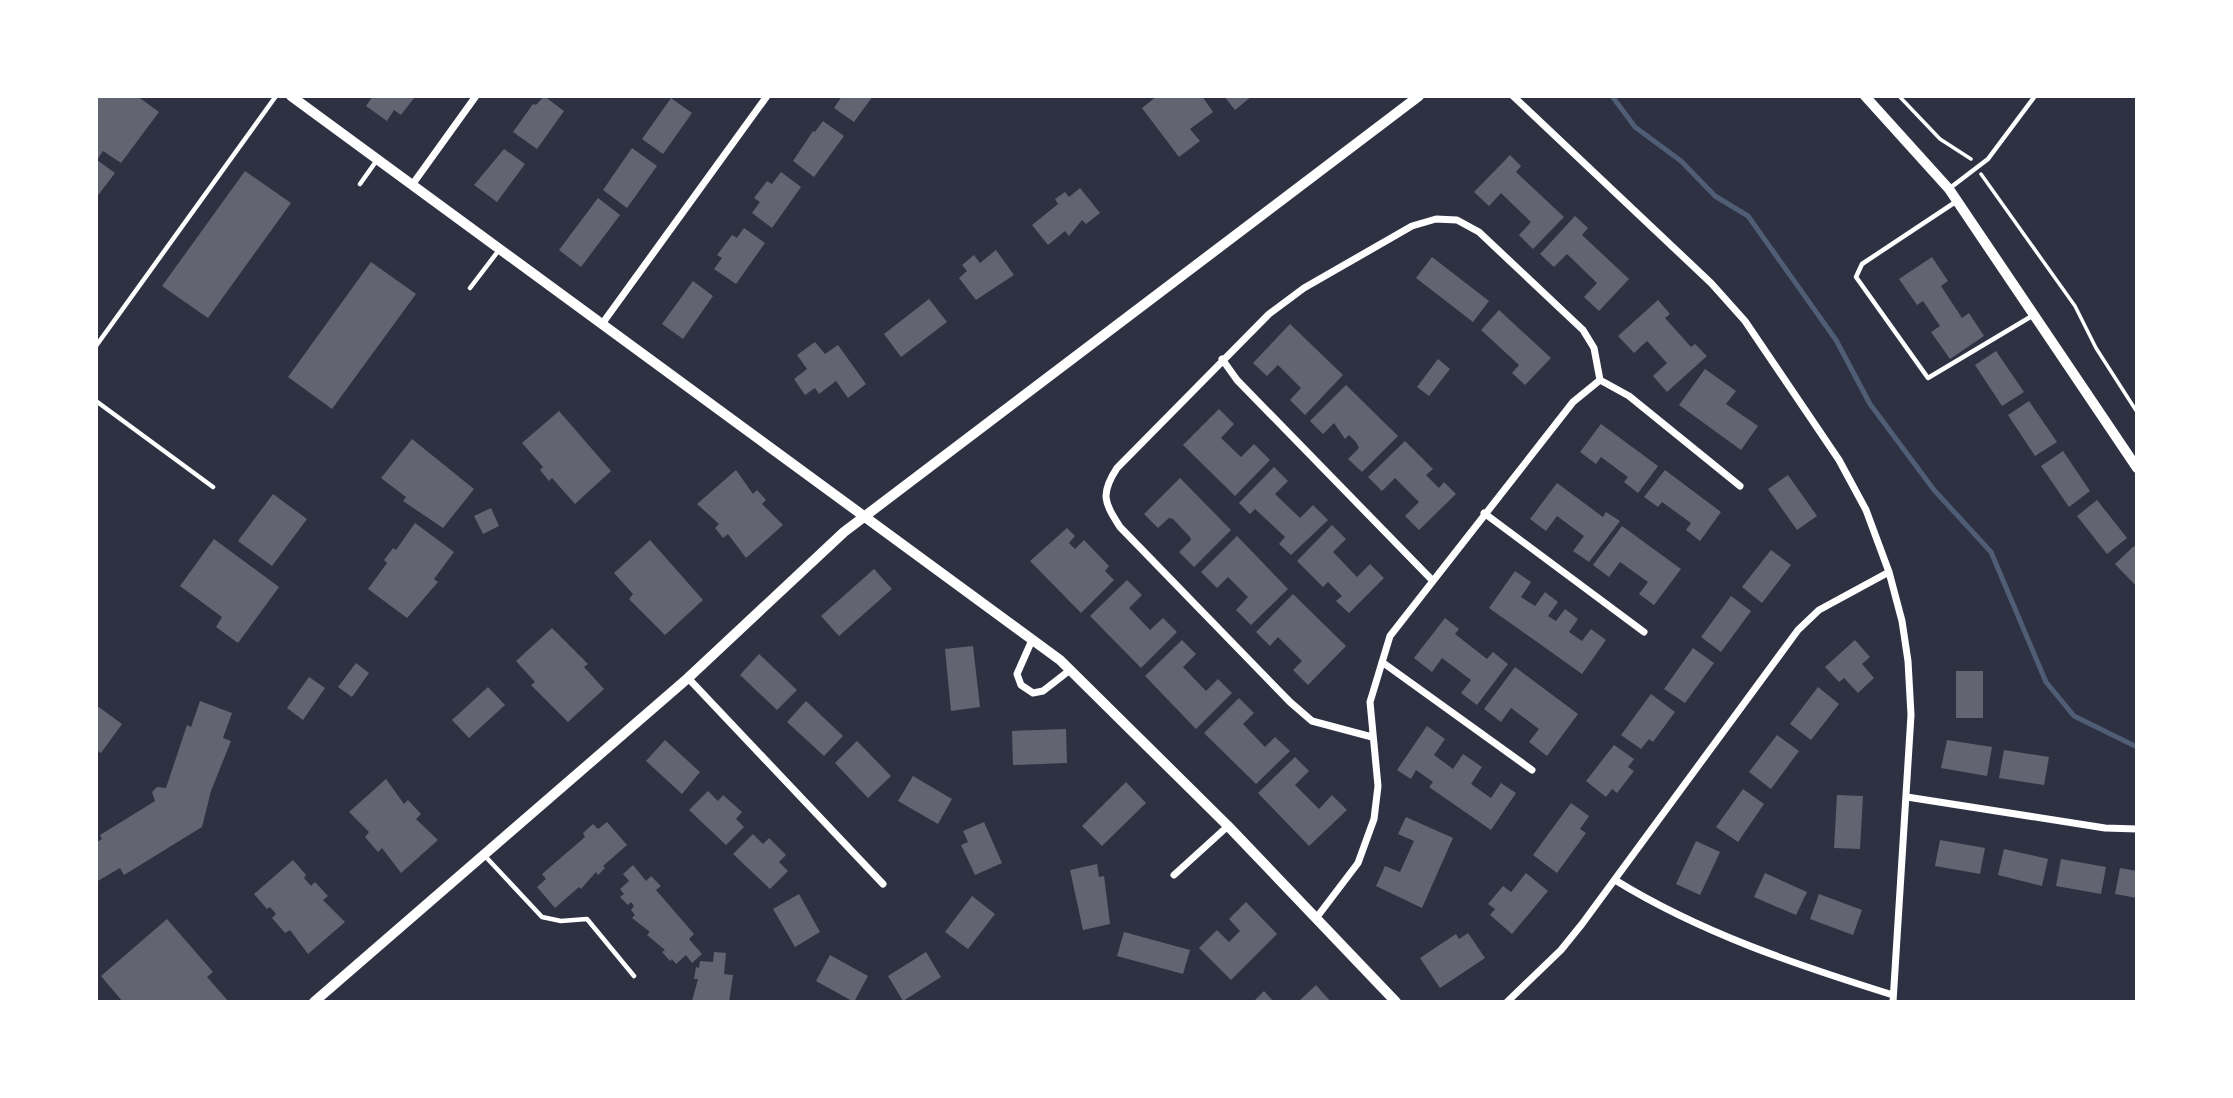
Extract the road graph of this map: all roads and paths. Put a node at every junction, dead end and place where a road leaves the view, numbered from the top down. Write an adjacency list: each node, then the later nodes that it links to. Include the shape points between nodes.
1 (276, 96): 20 (lane)
2 (291, 96): 10 (street)
3 (477, 96): 13 (street)
4 (767, 96): 19 (street)
5 (1419, 96): 29 (street)
6 (1513, 96): 30 (street, via 1711,283 1745,321 1839,460 1866,510)
7 (1866, 96): 14 (street)
8 (1899, 96): 11 (path)
9 (2035, 96): 11 (lane)
10 (377, 159): 12 (lane); 13 (street)
11 (1977, 169): 14 (lane); 24 (path, via 2075,306)
12 (360, 184)
13 (412, 185): 16 (street)
14 (1949, 189): 15 (street)
15 (1958, 200): 18 (street); 18 (lane, via 1862,264 1856,277 1928,379)
16 (500, 249): 17 (lane); 19 (street)
17 (470, 288)
18 (2034, 315): 25 (street)
19 (601, 324): 29 (street)
20 (96, 346)
21 (1222, 359): 22 (street, via 1304,288 1412,226 1436,219 1457,220 1479,232 1583,330 1594,348); 31 (street, via 1237,380); 37 (street, via 1117,468 1107,484 1105,504 1120,527 1298,709 1312,721)
22 (1600, 380): 26 (street, via 1629,396); 28 (street, via 1573,402)
23 (96, 401): 27 (lane)
24 (2137, 412)
25 (2137, 468)
26 (1740, 486)
27 (213, 487)
28 (1485, 513): 31 (street); 32 (street)
29 (863, 517): 33 (street); 36 (street)
30 (1889, 572): 39 (street, via 1908,661); 44 (street, via 1819,610 1798,630)
31 (1432, 580): 34 (street, via 1390,636)
32 (1644, 632)
33 (1032, 640): 35 (street); 35 (street, via 1017,674 1021,685 1033,693 1043,691)
34 (1382, 662): 37 (street, via 1370,702); 38 (street)
35 (1070, 670): 40 (street)
36 (688, 678): 42 (street); 45 (street)
37 (1372, 737): 46 (street, via 1378,786 1370,835 1357,863)
38 (1532, 771)
39 (1907, 797): 41 (street); 48 (street)
40 (1228, 826): 43 (street); 46 (street)
41 (2137, 829)
42 (484, 855): 47 (lane, via 542,917 587,919); 49 (street)
43 (1174, 875)
44 (1615, 880): 48 (street, via 1691,922); 51 (street, via 1561,950)
45 (883, 884)
46 (1317, 917): 50 (street)
47 (634, 976)
48 (1893, 998)
49 (314, 1002)
50 (1396, 1002)
51 (1507, 1002)

